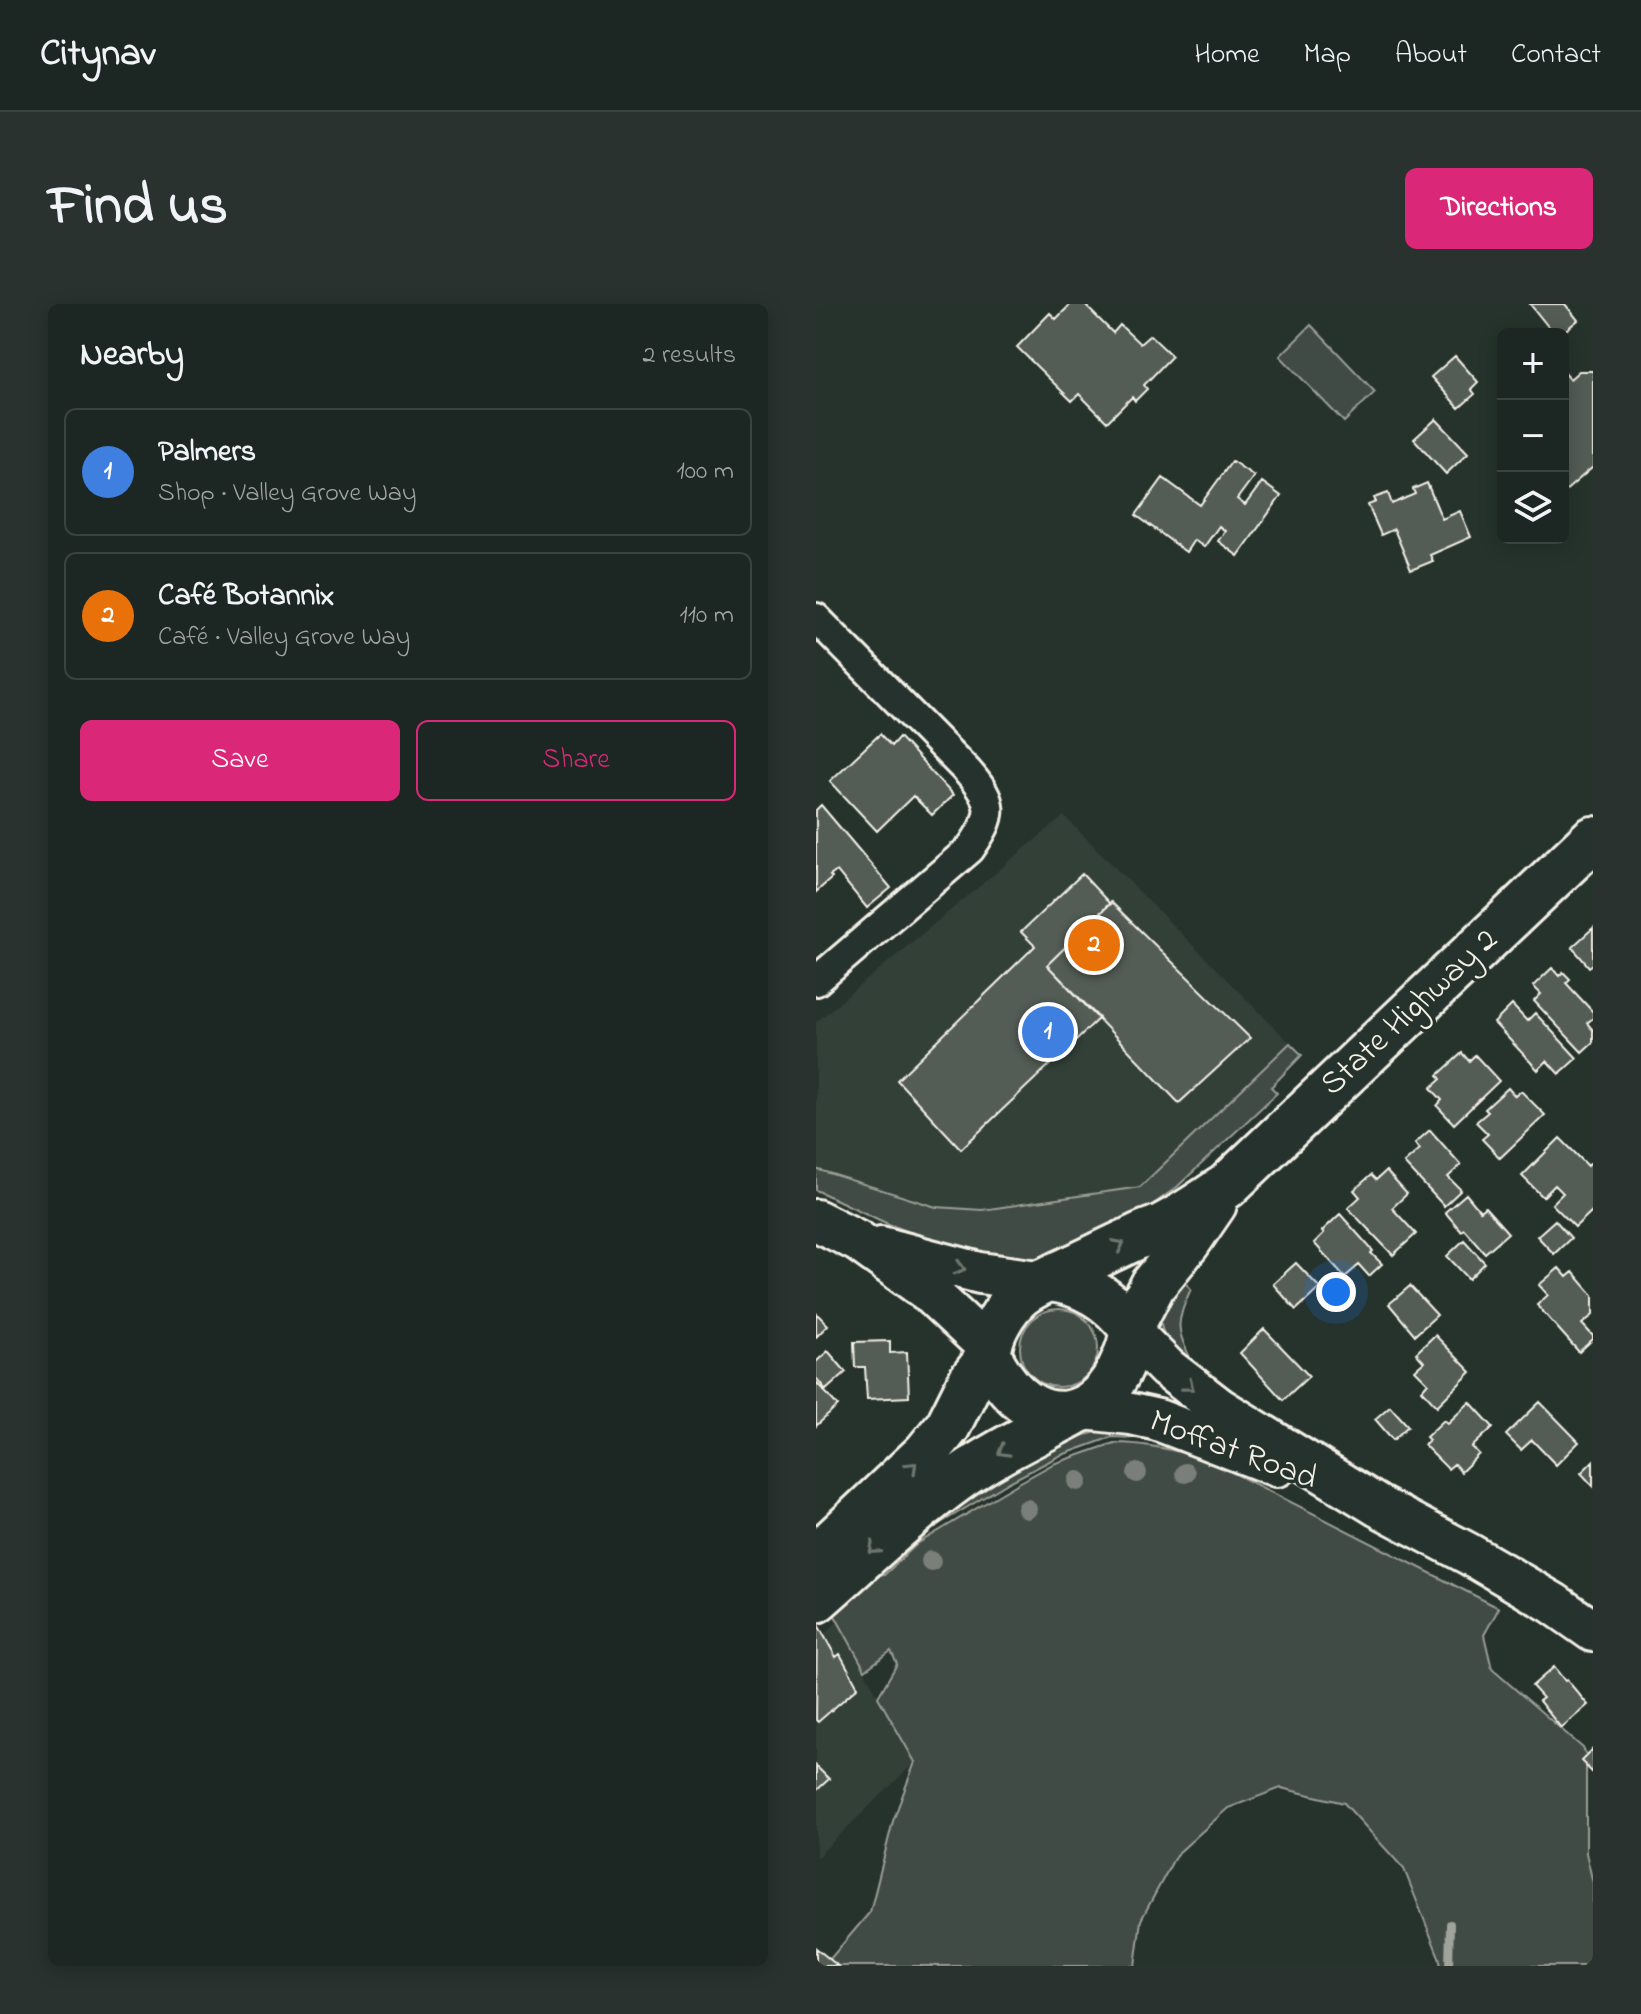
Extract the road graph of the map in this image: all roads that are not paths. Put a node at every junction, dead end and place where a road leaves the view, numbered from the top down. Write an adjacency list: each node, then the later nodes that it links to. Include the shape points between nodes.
1 (816, 618): 3 (street, via 967,771 987,799 989,814 970,849)
2 (1593, 839): 4 (highway, State Highway 2)
3 (816, 981)
4 (1227, 1186): 7 (highway, State Highway 2, one-way to 4, via 1165,1225); 8 (highway, State Highway 2, via 1153,1285)
5 (816, 1220): 6 (main road)
6 (858, 1241): 7 (main road, one-way to 7, via 980,1273); 9 (main road, via 929,1292)
7 (1047, 1280): 8 (highway, via 1101,1296); 9 (highway, via 1005,1311)
8 (1132, 1330): 10 (highway, via 1116,1378 1103,1396); 11 (main road, Moffat Road, one-way to 11, via 1167,1368 1219,1408)
9 (989, 1352): 10 (highway, via 1025,1403 1060,1414); 12 (highway, one-way to 9, via 926,1453 948,1426)
10 (1078, 1412): 11 (main road, Moffat Road, via 1131,1414 1173,1425); 13 (highway, one-way to 13, via 960,1477)
11 (1378, 1506): 14 (main road, Moffat Road, via 1517,1581)
12 (816, 1557)
13 (816, 1600)
14 (1593, 1631)

